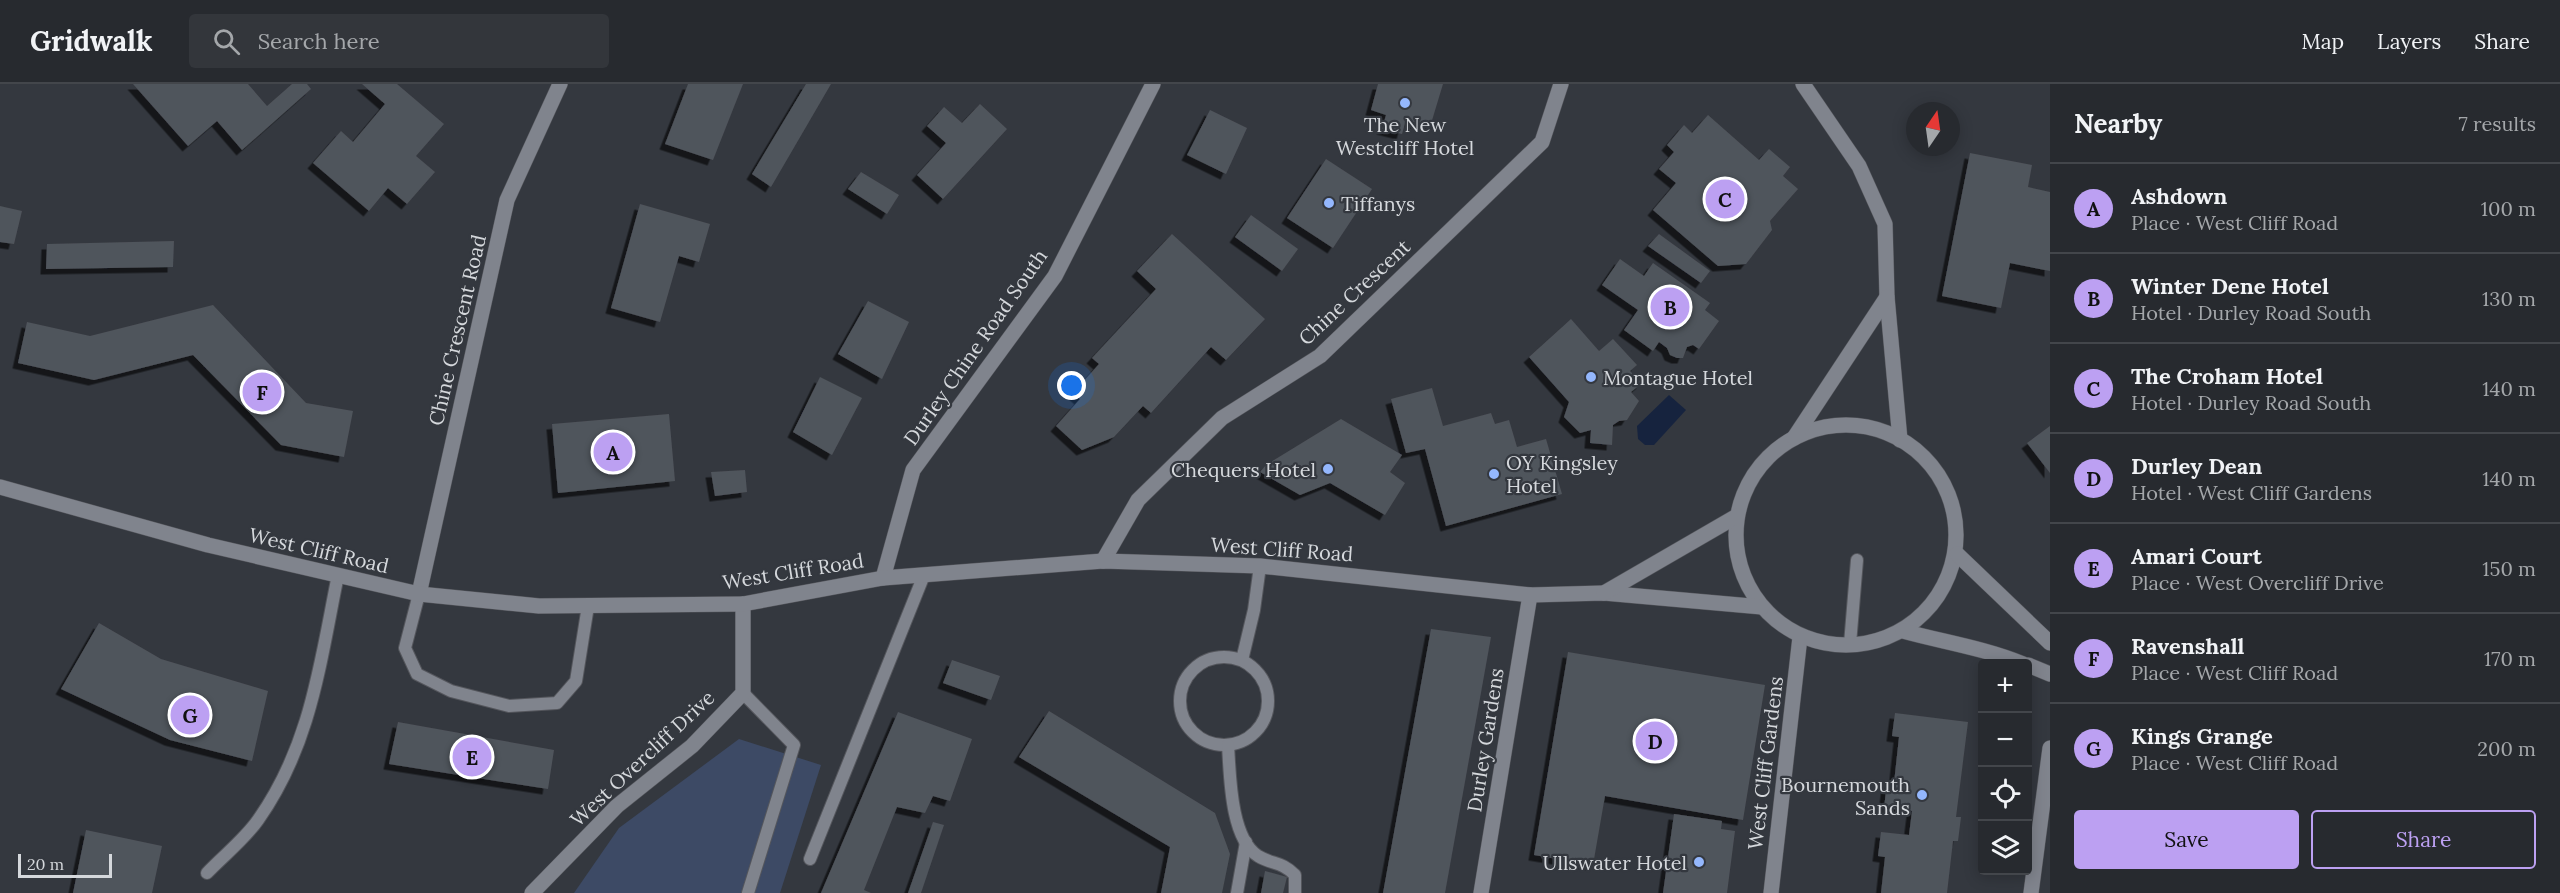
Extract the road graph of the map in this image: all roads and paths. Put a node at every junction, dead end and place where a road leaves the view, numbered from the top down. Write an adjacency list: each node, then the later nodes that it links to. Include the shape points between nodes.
1 (560, 84): 18 (street, Chine Crescent Road, via 507,200)
2 (1153, 84): 16 (street, Durley Chine Road South, via 1055,276 913,470)
3 (1561, 84): 12 (street, Chine Crescent, via 1542,142 1320,356 1222,418 1138,500)
4 (1803, 84): 5 (street, via 1860,166 1885,224)
5 (1887, 297): 6 (street); 7 (street)
6 (1794, 438): 7 (street, via 1830,426 1872,428); 9 (street, via 1775,450 1750,480)
7 (1900, 440): 10 (street, via 1921,453 1947,490 1957,528)
8 (0, 487): 15 (street, West Cliff Road, via 208,545)
9 (1737, 516): 17 (street, West Cliff Road); 22 (street, via 1735,538 1743,575)
10 (1957, 554): 23 (street, via 1935,602); 25 (street)
11 (1857, 560): 26 (lane)
12 (1103, 561): 13 (street, West Cliff Road); 14 (street, West Cliff Road)
13 (1260, 566): 19 (street, West Cliff Road); 28 (lane)
14 (924, 574): 16 (street, West Cliff Road); 35 (lane)
15 (338, 575): 18 (street, West Cliff Road); 36 (lane, via 308,720 286,775 257,822)
16 (883, 578): 20 (street, West Cliff Road)
17 (1604, 593): 19 (street, West Cliff Road); 22 (street, West Cliff Road)
18 (419, 594): 21 (street, West Cliff Road, via 539,606); 21 (lane, via 405,648 417,674 451,691 508,706 557,704 576,681)
19 (1530, 595): 41 (street, Durley Gardens)
20 (743, 604): 21 (street, West Cliff Road); 31 (street, West Overcliff Drive)
21 (588, 606)
22 (1762, 607): 24 (street)
23 (1903, 630): 26 (street, via 1868,644); 27 (street)
24 (1800, 637): 26 (street, via 1831,645); 42 (street, West Cliff Gardens)
25 (2050, 643)
26 (1850, 644)
27 (2013, 659)
28 (1242, 660): 32 (lane, via 1260,675 1268,708 1250,737); 32 (lane, via 1219,656 1208,659 1190,672 1180,693 1182,716 1188,726 1206,741)
29 (2032, 667): 30 (street)
30 (2050, 674)
31 (743, 693): 37 (street, West Overcliff Drive, via 692,746 617,806); 38 (lane, via 794,745)
32 (1228, 745): 34 (lane, via 1231,790)
33 (2050, 748): 43 (street)
34 (1246, 842): 39 (lane); 40 (lane, via 1257,855 1284,864 1295,875)
35 (810, 859)
36 (207, 873)
37 (532, 893)
38 (748, 893)
39 (1237, 893)
40 (1295, 893)
41 (1481, 893)
42 (1771, 893)
43 (2031, 893)

